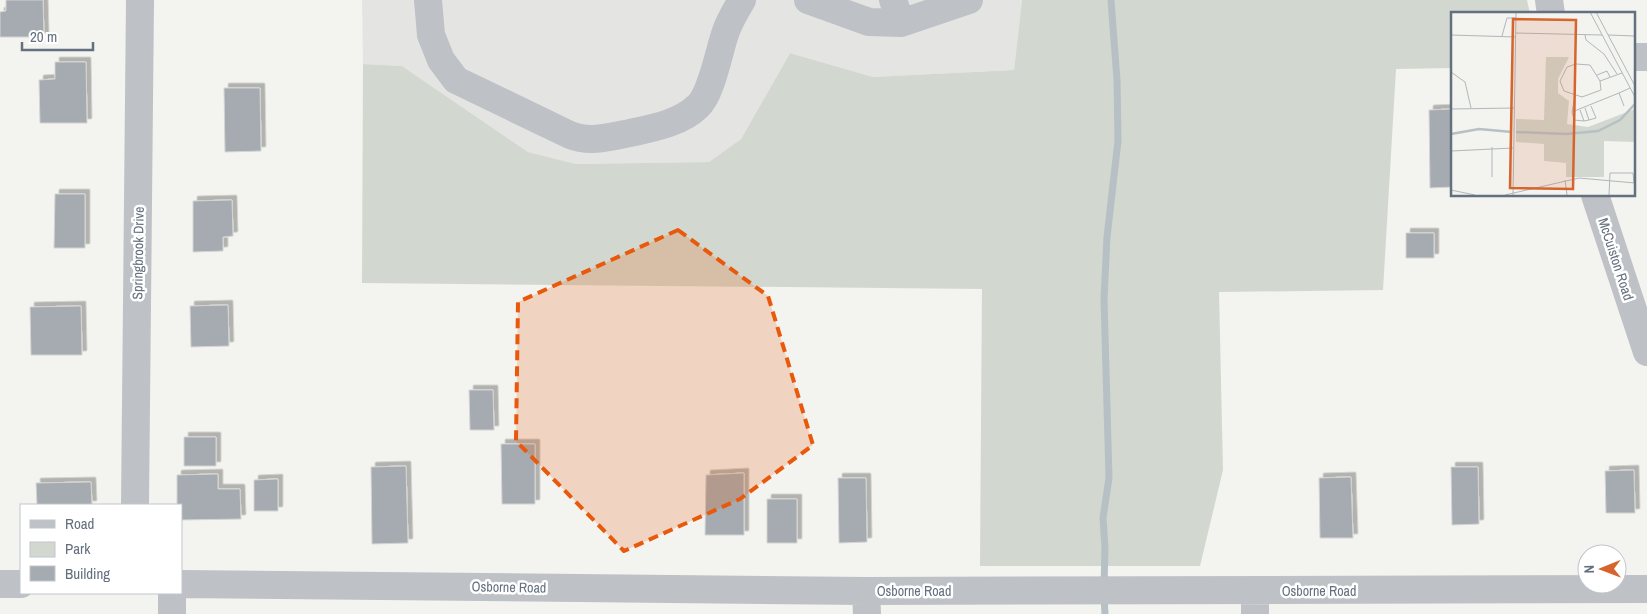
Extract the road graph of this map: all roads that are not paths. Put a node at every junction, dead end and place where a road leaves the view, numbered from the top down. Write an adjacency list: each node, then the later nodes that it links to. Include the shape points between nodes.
1 (140, 0): 11 (street, Springbrook Drive)
2 (428, 0): 3 (street, via 431,35 441,60 456,80 570,135 582,140 596,140 678,119 698,106 707,91 727,28)
3 (742, 0)
4 (808, 0): 6 (street, via 869,22)
5 (969, 0): 6 (street)
6 (897, 12)
7 (1647, 56): 8 (street)
8 (1634, 57)
9 (1595, 196): 10 (street, McCuiston Road)
10 (1647, 352)
11 (135, 504)
12 (0, 584): 13 (street)
13 (20, 584)
14 (182, 584): 17 (street, Osborne Road)
15 (1647, 589): 18 (street, Osborne Road)
16 (172, 594): 19 (street)
17 (866, 602): 18 (street, Osborne Road)
18 (1255, 603)
19 (172, 614)

